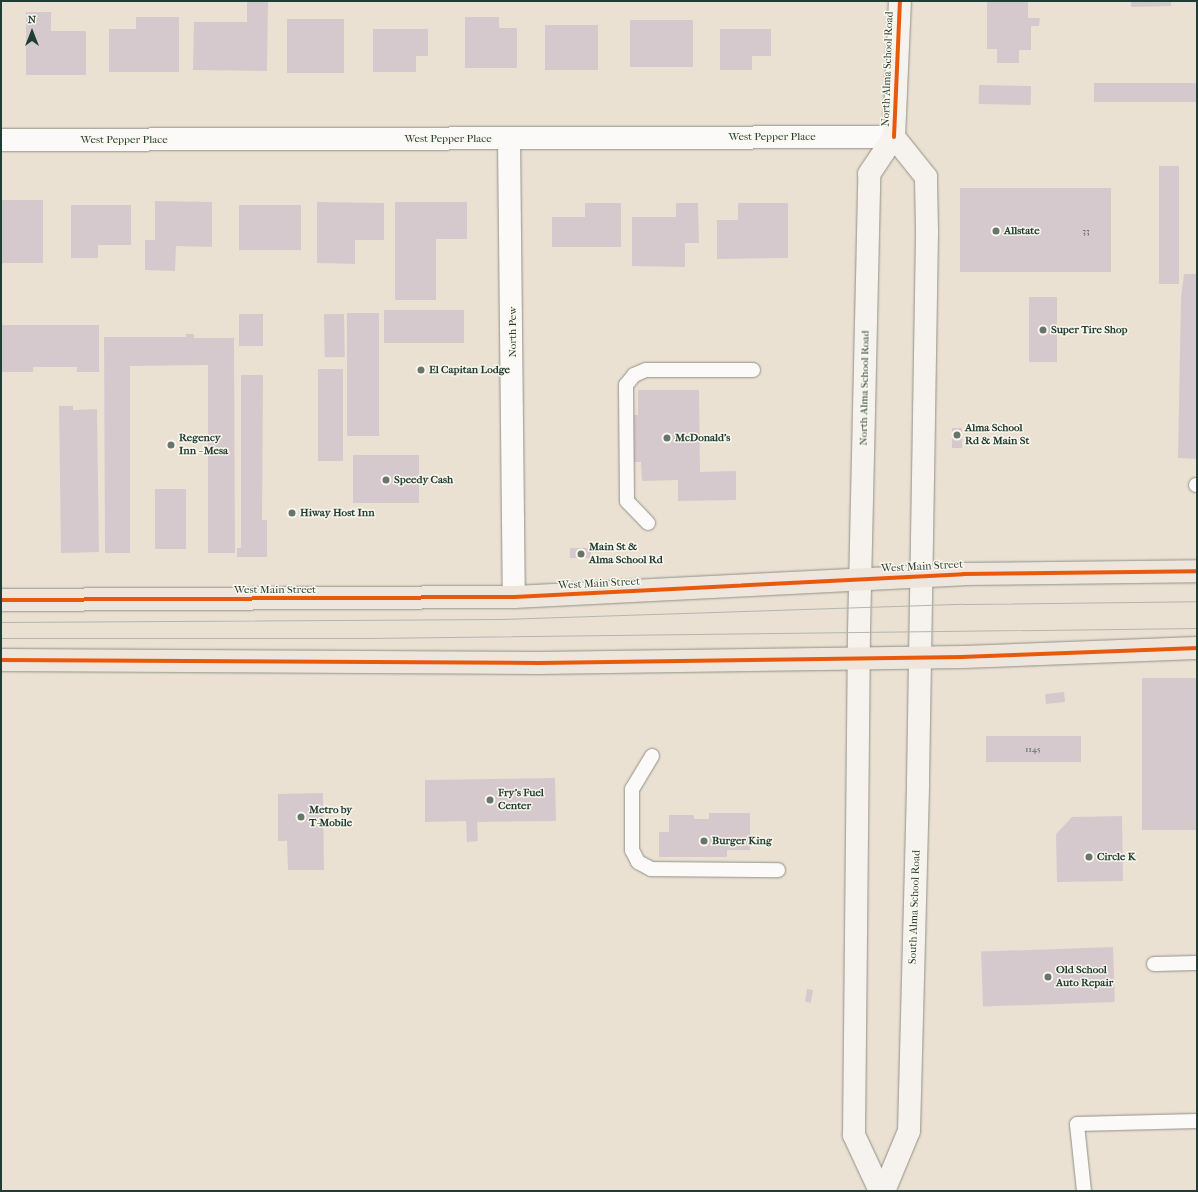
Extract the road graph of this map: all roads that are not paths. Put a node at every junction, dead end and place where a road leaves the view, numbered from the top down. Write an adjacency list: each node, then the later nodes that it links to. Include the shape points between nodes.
1 (900, 1): 2 (main road, North Alma School Road)
2 (894, 137): 3 (street, West Pepper Place); 8 (main road, North Alma School Road, via 926,177); 9 (main road, North Alma School Road, via 869,174)
3 (509, 138): 4 (street, West Pepper Place); 10 (street, North Pew)
4 (1, 140)
5 (753, 370): 6 (lane, via 646,370 634,375 626,385 627,501)
6 (648, 523)
7 (1197, 571): 8 (main road, West Main Street)
8 (922, 576): 9 (main road, West Main Street); 12 (main road, North Alma School Road)
9 (860, 580): 10 (main road, West Main Street); 15 (main road, North Alma School Road)
10 (514, 597): 11 (main road, West Main Street)
11 (1, 600)
12 (921, 618): 14 (main road, South Alma School Road)
13 (1197, 648): 14 (main road)
14 (921, 658): 15 (main road); 23 (main road, South Alma School Road, via 909,1131)
15 (859, 659): 16 (main road, via 378,664); 22 (main road, via 854,1135)
16 (1, 660)
17 (652, 756): 18 (lane, via 632,790 632,850 638,862 651,869)
18 (778, 870)
19 (1197, 963): 20 (lane)
20 (1154, 964)
21 (1197, 1121): 24 (lane, via 1077,1124)
22 (880, 1191)
23 (884, 1191)
24 (1084, 1191)

